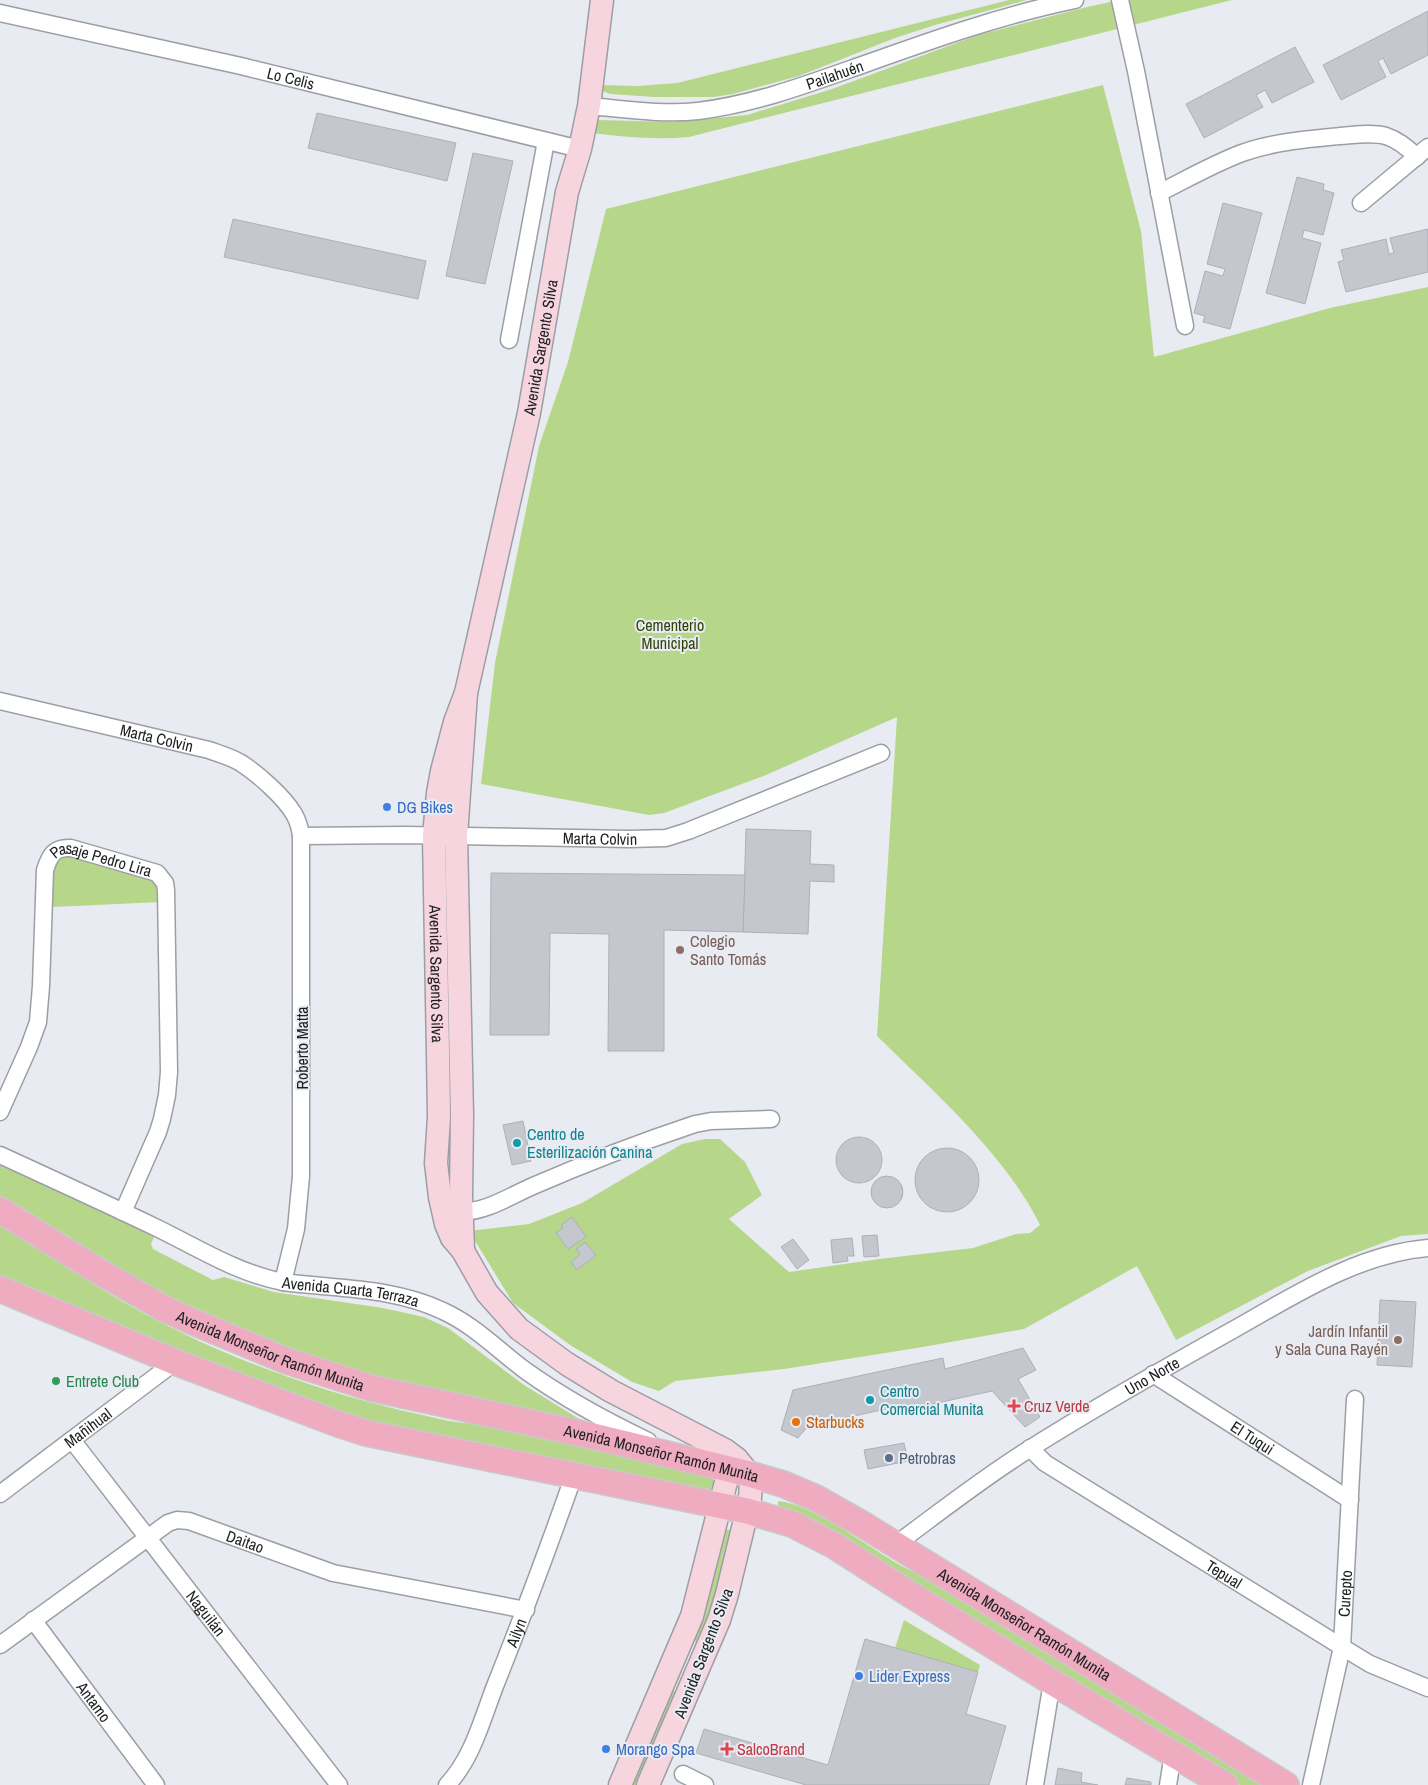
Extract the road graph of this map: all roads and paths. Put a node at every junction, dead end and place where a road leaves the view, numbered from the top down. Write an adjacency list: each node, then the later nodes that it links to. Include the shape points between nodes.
1 (602, 0): 5 (main road, Avenida Sargento Silva)
2 (1075, 0): 5 (street, Pailahuén, via 963,30 737,105 696,111)
3 (1120, 0): 9 (street)
4 (0, 14): 6 (street, Lo Celis, via 241,66)
5 (589, 106): 7 (main road, Avenida Sargento Silva)
6 (546, 140): 7 (street, Lo Celis); 12 (street, Avenida Sargento Silva)
7 (580, 149): 13 (main road, Avenida Sargento Silva, via 567,192 529,413)
8 (1422, 152): 9 (street, via 1385,136 1361,134 1309,139 1244,152); 10 (street)
9 (1160, 193): 11 (street)
10 (1361, 203)
11 (1185, 326)
12 (508, 340)
13 (466, 693): 18 (main road, Avenida Sargento Silva, via 442,771); 19 (main road, Avenida Sargento Silva)
14 (0, 702): 16 (street, Marta Colvin, via 227,756 254,774)
15 (882, 753): 19 (street, Marta Colvin, via 666,838)
16 (294, 813): 17 (street, Roberto Matta)
17 (301, 836): 18 (street, Marta Colvin); 28 (street, Roberto Matta, via 301,1176 296,1229)
18 (434, 836): 19 (street, Marta Colvin); 27 (main road, Avenida Sargento Silva, via 439,1117 436,1163 446,1224)
19 (456, 836): 25 (main road, Avenida Sargento Silva)
20 (0, 1112): 24 (street, Pasaje Pedro Lira, via 38,1022 45,870 50,857 55,850 71,848 157,873 166,890 169,1083 162,1119)
21 (771, 1120): 25 (street, via 695,1124 533,1186 492,1206)
22 (0, 1155): 24 (street, Avenida Cuarta Terraza)
23 (0, 1210): 35 (main road, Avenida Monseñor Ramón Munita, via 165,1309 287,1361 370,1388)
24 (124, 1212): 28 (street, Avenida Cuarta Terraza, via 233,1267)
25 (462, 1212): 27 (main road, Avenida Sargento Silva)
26 (1428, 1248): 31 (street, Uno Norte, via 1409,1250 1363,1264 1321,1281)
27 (463, 1252): 36 (main road, Avenida Sargento Silva, via 487,1293 536,1343 611,1391 714,1444 737,1459)
28 (283, 1282): 35 (street, Avenida Cuarta Terraza, via 384,1294 444,1311 471,1327 527,1371 586,1408)
29 (0, 1289): 30 (main road)
30 (176, 1362): 33 (street, Mañihual); 37 (main road, via 366,1433)
31 (1154, 1374): 34 (street, Uno Norte); 39 (street, El Tuqui)
32 (1355, 1399): 39 (street, Curepto)
33 (72, 1440): 38 (street, Mañihual); 42 (street, Naguilán)
34 (1030, 1448): 43 (street, Uno Norte); 47 (street, Tepual, via 1045,1463)
35 (685, 1458): 36 (main road, Avenida Monseñor Ramón Munita)
36 (738, 1471): 40 (main road, Avenida Sargento Silva); 41 (main road, Avenida Sargento Silva, via 750,1488); 43 (main road, Avenida Monseñor Ramón Munita, via 816,1498)
37 (574, 1475): 40 (main road); 44 (street, Ailyn)
38 (0, 1494)
39 (1350, 1500): 47 (street, Curepto)
40 (720, 1506): 41 (main road); 48 (main road, Avenida Sargento Silva, via 686,1634)
41 (747, 1511): 49 (main road, via 787,1522 833,1545); 51 (main road, Avenida Sargento Silva, via 722,1612)
42 (148, 1537): 44 (street, Daitao, via 168,1522 188,1521 333,1573); 45 (street, Daitao); 55 (street, Naguilán)
43 (895, 1545): 63 (main road, Avenida Monseñor Ramón Munita)
44 (526, 1610): 56 (street, Ailyn, via 466,1760)
45 (33, 1620): 46 (street, Daitao); 54 (street, Antamo)
46 (0, 1645)
47 (1342, 1648): 50 (street, Tepual, via 1370,1664); 64 (street, Curepto)
48 (671, 1669): 51 (main road, via 679,1693); 57 (main road, Avenida Sargento Silva)
49 (1052, 1682): 52 (main road); 60 (street)
50 (1428, 1688)
51 (686, 1698): 58 (main road, Avenida Sargento Silva)
52 (1173, 1754): 61 (street); 62 (main road)
53 (683, 1774): 59 (street)
54 (156, 1785)
55 (339, 1785)
56 (447, 1785)
57 (620, 1785)
58 (648, 1785)
59 (705, 1785)
60 (1035, 1785)
61 (1168, 1785)
62 (1225, 1785)
63 (1286, 1785)
64 (1311, 1785)

